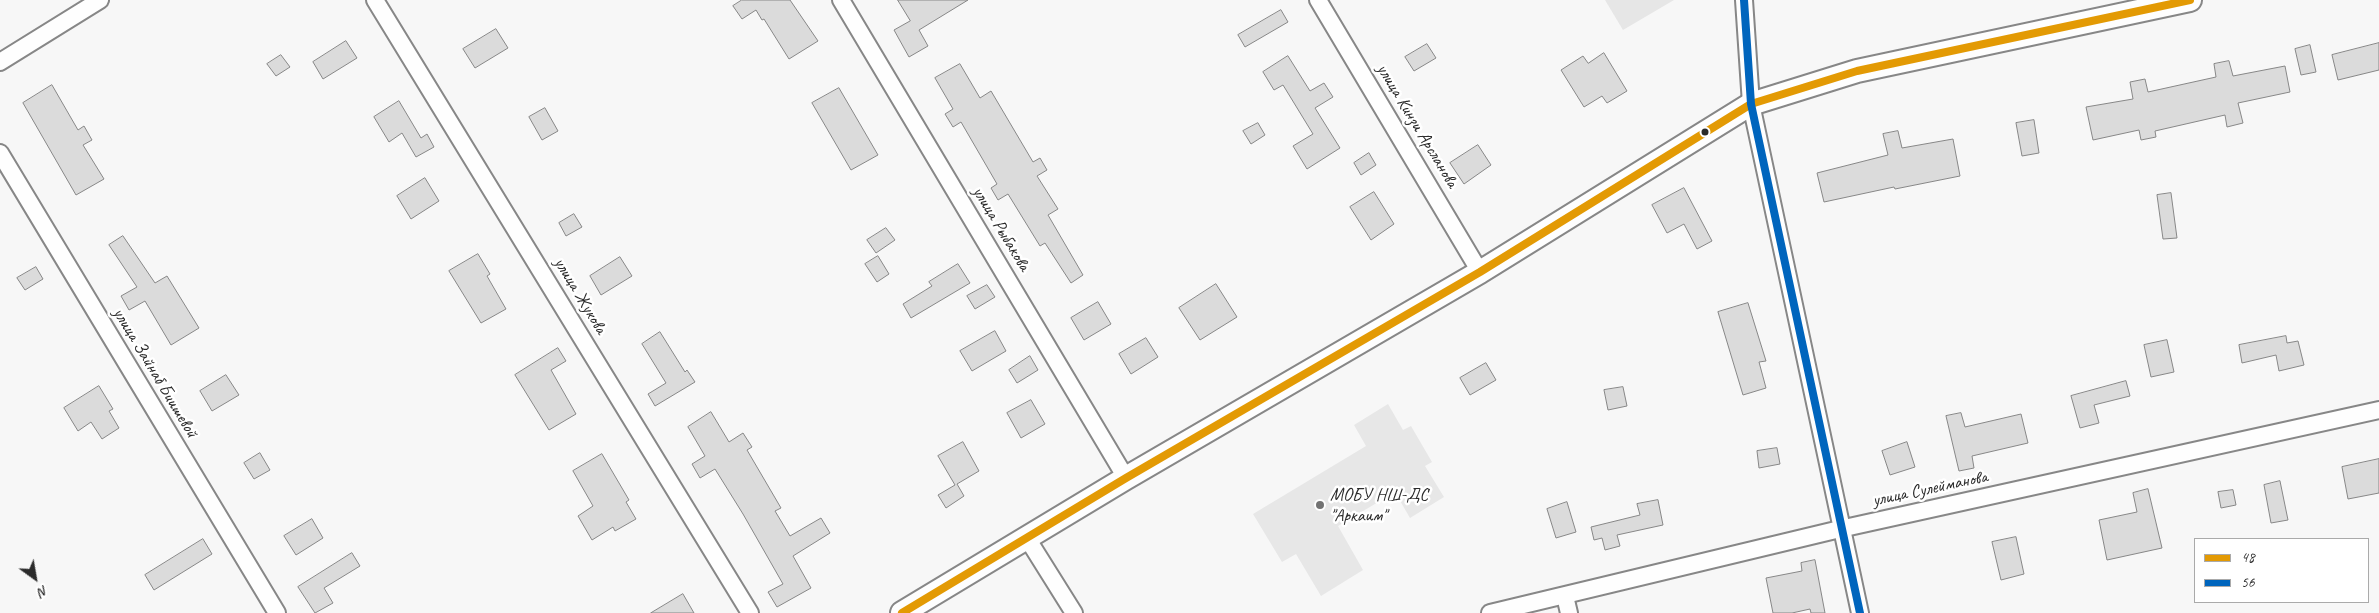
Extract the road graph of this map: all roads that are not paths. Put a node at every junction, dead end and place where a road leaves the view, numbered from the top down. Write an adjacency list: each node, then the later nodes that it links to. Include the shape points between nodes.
1 (100, 0): 7 (street)
2 (376, 0): 17 (street, улица Жукова)
3 (840, 0): 12 (street, улица Рыбакова)
4 (1318, 0): 10 (street, улица Кинзи Арсланова)
5 (1744, 0): 8 (street)
6 (2190, 0): 8 (main road, via 1857,71)
7 (0, 62)
8 (1751, 104): 10 (main road); 13 (street)
9 (0, 153): 16 (street, улица Зайнаб Биишевой)
10 (1480, 272): 12 (main road)
11 (2379, 410): 13 (street, улица Сулейманова)
12 (1126, 478): 14 (main road)
13 (1840, 529): 15 (street, улица Сулейманова); 22 (street)
14 (1027, 538): 18 (main road); 19 (street)
15 (1565, 596): 20 (street, улица Сулейманова); 21 (street)
16 (277, 613)
17 (750, 613)
18 (902, 613)
19 (1074, 613)
20 (1490, 613)
21 (1569, 613)
22 (1860, 613)

